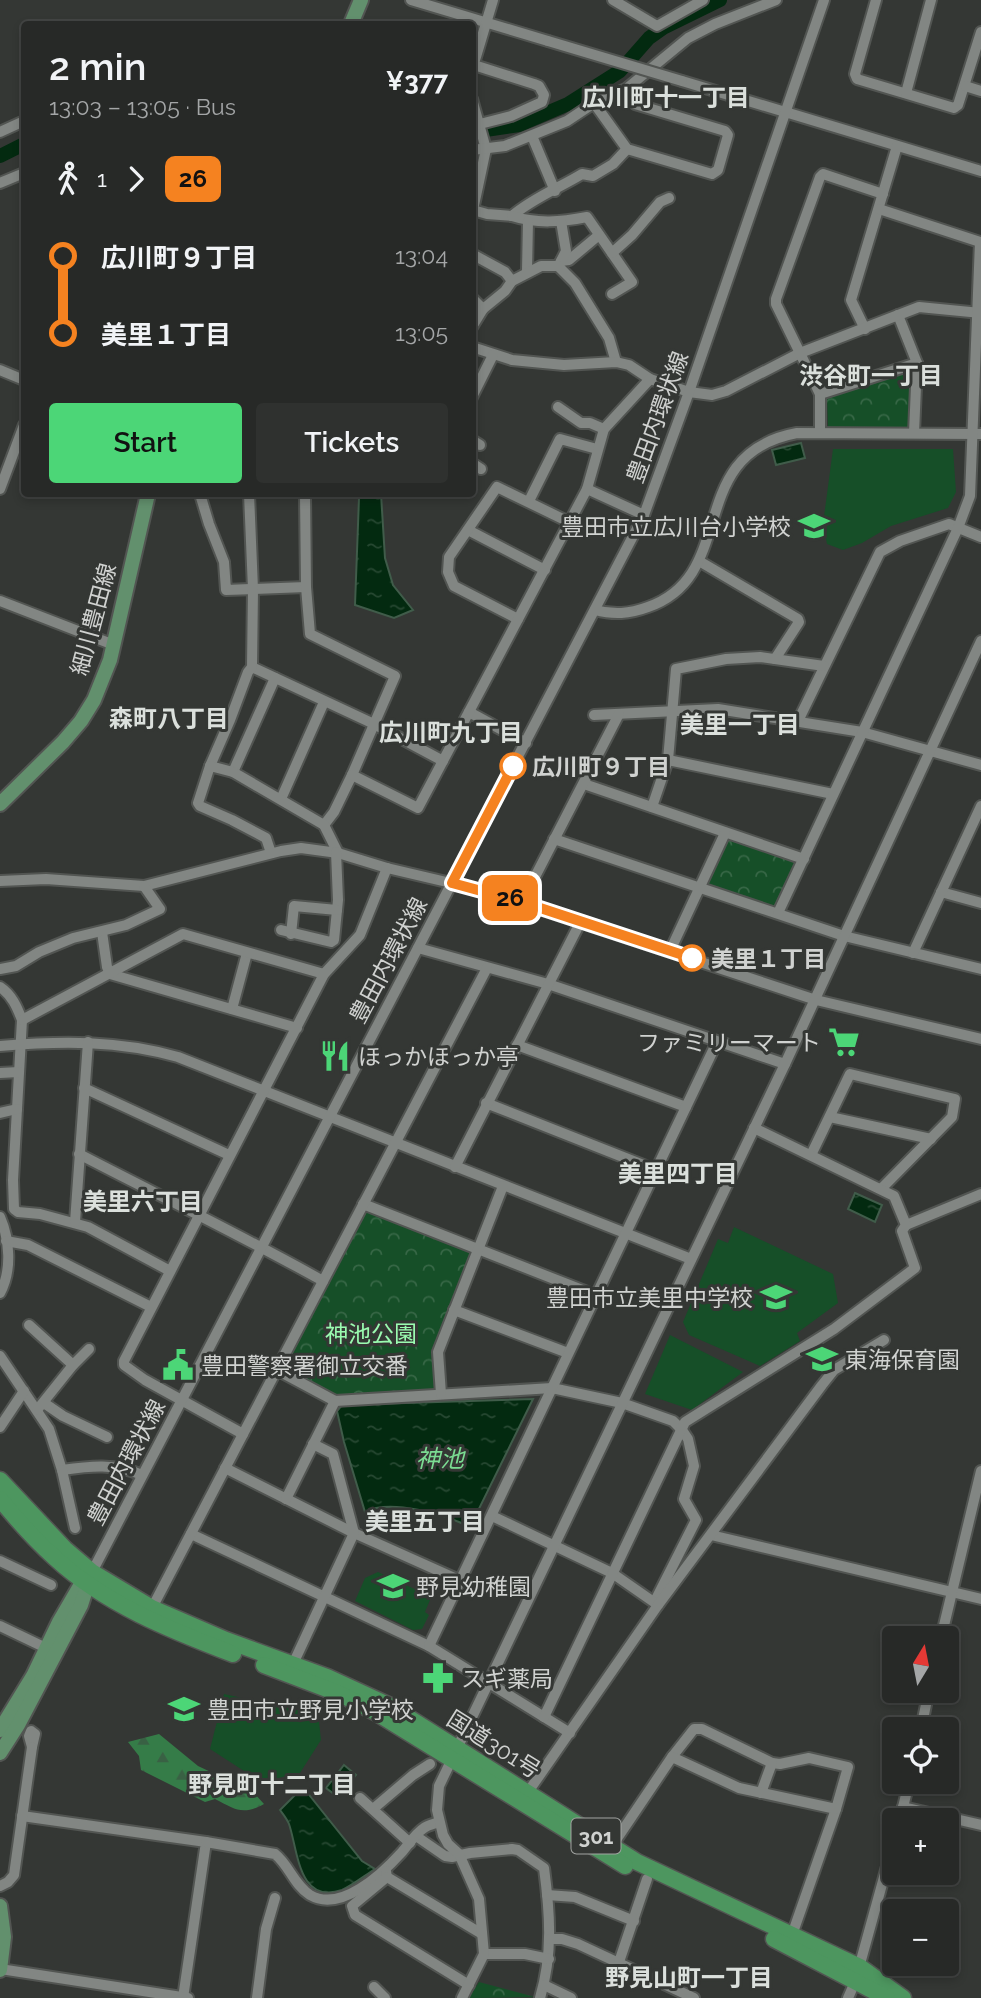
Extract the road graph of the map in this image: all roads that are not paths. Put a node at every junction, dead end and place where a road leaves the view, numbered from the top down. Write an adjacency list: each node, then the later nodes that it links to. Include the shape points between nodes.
1 (361, 0): 11 (main road)
2 (411, 0): 12 (street)
3 (493, 0): 12 (street)
4 (614, 0): 5 (street, via 657,26)
5 (703, 0)
6 (776, 0): 10 (street)
7 (876, 0): 19 (street, via 855,76)
8 (932, 0): 19 (street)
9 (824, 1): 21 (street, 豊田内環状線)
10 (758, 3): 17 (street, via 688,38)
11 (352, 21)
12 (486, 23): 14 (street); 21 (street, bridge)
13 (981, 32): 16 (street)
14 (476, 58)
15 (476, 69): 23 (street, via 534,84 544,95 542,102 512,116)
16 (965, 86): 18 (street); 19 (street, via 954,108)
17 (626, 89): 20 (street); 28 (street, via 635,104 728,135 718,170 712,174)
18 (981, 90)
19 (906, 93)
20 (594, 103): 25 (street); 28 (street)
21 (786, 113): 26 (street); 64 (street, 豊田内環状線)
22 (21, 122): 24 (street)
23 (477, 125): 27 (street)
24 (0, 132)
25 (532, 136): 27 (street); 34 (street)
26 (897, 146): 30 (street); 35 (street)
27 (486, 149): 29 (street); 33 (street)
28 (627, 149): 34 (street, via 593,176 582,174)
29 (476, 150)
30 (981, 171)
31 (21, 174): 32 (street)
32 (0, 183)
33 (476, 184)
34 (555, 191): 39 (street, via 527,203)
35 (883, 194): 37 (street); 56 (street, via 823,174 820,177 776,299)
36 (669, 198): 43 (street)
37 (878, 209): 51 (street, via 978,239); 54 (street, via 851,300)
38 (476, 211): 39 (street)
39 (512, 216): 40 (street)
40 (528, 221): 41 (street); 46 (street)
41 (561, 221): 42 (street, via 587,217); 45 (street, via 566,250)
42 (599, 235): 43 (street); 45 (street)
43 (612, 253): 48 (street, via 632,282)
44 (476, 256): 47 (street)
45 (559, 263): 46 (street); 58 (street, via 609,338)
46 (527, 271): 47 (street)
47 (512, 281): 50 (street)
48 (612, 293)
49 (476, 302): 50 (street)
50 (482, 309): 53 (street)
51 (979, 313): 52 (street, via 925,306); 71 (street)
52 (898, 315): 54 (street); 59 (street)
53 (476, 320)
54 (865, 329): 56 (street)
55 (476, 349): 57 (street)
56 (800, 353): 64 (street, via 720,393); 65 (street)
57 (493, 355): 58 (street, via 564,365); 63 (street)
58 (616, 362): 62 (street)
59 (917, 363): 65 (street); 70 (street)
60 (0, 370): 61 (street)
61 (21, 379)
62 (650, 379): 64 (street); 67 (street)
63 (476, 389)
64 (690, 392): 80 (street, 豊田内環状線)
65 (820, 394): 69 (street)
66 (558, 407): 67 (street, via 581,423)
67 (604, 429): 72 (street)
68 (21, 433): 73 (street)
69 (820, 433): 70 (street); 85 (street, via 771,439 742,459 728,479)
70 (914, 433): 71 (street)
71 (976, 434): 82 (street, via 969,503)
72 (597, 449): 74 (street); 79 (street, via 560,439)
73 (0, 488)
74 (587, 489): 80 (street); 81 (street)
75 (147, 497): 93 (main road, 細川豊田線)
76 (201, 497): 88 (street, via 224,562 226,590)
77 (249, 497): 88 (street)
78 (305, 497): 87 (street)
79 (529, 501): 81 (street); 83 (street, via 498,487)
80 (644, 515): 90 (street, 豊田内環状線)
81 (569, 522): 86 (street)
82 (958, 528): 84 (street); 95 (street, via 938,526 880,552); 105 (street)
83 (468, 530): 86 (street); 91 (street, via 449,557 448,572 454,586)
84 (981, 537)
85 (699, 561): 90 (street, via 688,580 658,603 612,615); 94 (street, via 798,619)
86 (545, 570): 91 (street)
87 (306, 587): 88 (street); 104 (street, via 313,637 394,674)
88 (253, 589): 96 (street)
89 (0, 601): 93 (street)
90 (595, 610): 106 (street, 豊田内環状線)
91 (518, 619): 100 (street)
92 (981, 641): 107 (street)
93 (114, 645): 117 (main road, 細川豊田線, via 106,674 80,721)
94 (775, 659): 95 (street); 99 (street, via 726,660 678,668)
95 (824, 666): 103 (street)
96 (252, 667): 97 (street); 111 (street)
97 (275, 678): 98 (street); 112 (street)
98 (324, 702): 104 (street); 116 (street)
99 (672, 711): 101 (street); 103 (street, via 718,709); 108 (street)
100 (470, 712): 106 (street); 109 (street)
101 (619, 714): 102 (street); 114 (street)
102 (594, 715)
103 (798, 721): 105 (street)
104 (374, 724): 109 (street); 113 (street)
105 (862, 732): 107 (street); 115 (street)
106 (526, 743): 129 (street, 豊田内環状線)
107 (930, 750): 110 (street); 139 (street)
108 (668, 760): 115 (street); 119 (street)
109 (443, 761): 113 (street, via 418,808)
110 (981, 765)
111 (210, 766): 112 (street); 125 (street, via 200,806 266,838)
112 (233, 772): 116 (street)
113 (352, 775): 120 (street)
114 (584, 784): 119 (street); 123 (street)
115 (832, 794): 126 (street)
116 (281, 799): 120 (street)
117 (0, 804)
118 (981, 806): 122 (street)
119 (652, 807): 121 (street)
120 (324, 825): 124 (street)
121 (725, 833): 126 (street); 131 (street)
122 (975, 833): 132 (street)
123 (554, 839): 131 (street); 133 (street)
124 (337, 852): 125 (street, via 301,848); 127 (street); 135 (street)
125 (271, 853): 130 (street)
126 (804, 859): 136 (street)
127 (387, 868): 129 (street); 148 (street, via 360,935)
128 (0, 881): 130 (street, via 46,879)
129 (452, 883): 133 (street); 140 (street, 豊田内環状線)
130 (144, 886): 138 (street, via 160,909)
131 (698, 888): 136 (street); 141 (street)
132 (941, 892): 134 (street); 143 (street)
133 (522, 902): 137 (street)
134 (981, 903)
135 (337, 910): 135 (street, via 331,942 286,932 295,906)
136 (778, 913): 139 (street)
137 (581, 921): 141 (street); 149 (street)
138 (103, 932): 145 (street, via 73,938); 147 (street)
139 (844, 936): 143 (street); 151 (street)
140 (418, 947): 144 (street); 170 (street, 豊田内環状線)
141 (670, 951): 151 (street)
142 (247, 953): 147 (street, via 183,934); 148 (street); 152 (street)
143 (913, 953): 146 (street)
144 (487, 968): 149 (street); 174 (street)
145 (0, 969)
146 (981, 969)
147 (110, 974): 152 (street); 153 (street)
148 (324, 974): 154 (street)
149 (548, 984): 157 (street); 159 (street)
150 (0, 987): 153 (street, via 12,998)
151 (816, 1000): 155 (street); 161 (street)
152 (232, 1009): 154 (street)
153 (22, 1020): 158 (street)
154 (297, 1028): 165 (street)
155 (981, 1038)
156 (88, 1042): 158 (street); 164 (street); 165 (street, via 154,1051)
157 (717, 1042): 161 (street); 167 (street)
158 (22, 1044): 160 (street); 162 (street)
159 (517, 1045): 166 (street); 167 (street)
160 (0, 1046)
161 (785, 1064): 172 (street)
162 (19, 1072): 163 (street); 168 (street)
163 (0, 1073)
164 (84, 1088): 175 (street); 176 (street)
165 (265, 1090): 170 (street); 176 (street)
166 (486, 1103): 178 (street); 179 (street)
167 (686, 1107): 179 (street)
168 (17, 1109): 169 (street); 180 (street)
169 (0, 1113)
170 (329, 1117): 174 (street); 192 (street, 豊田内環状線)
171 (830, 1117): 173 (street); 173 (street, via 850,1074 955,1099 952,1117); 177 (street)
172 (754, 1129): 177 (street); 194 (street)
173 (931, 1139): 183 (street)
174 (395, 1143): 178 (street); 185 (street)
175 (79, 1154): 186 (street); 188 (street)
176 (229, 1155): 186 (street)
177 (811, 1155): 183 (street)
178 (455, 1167): 182 (street)
179 (656, 1170): 190 (street)
180 (13, 1180): 181 (street); 188 (street, via 15,1211)
181 (0, 1181)
182 (503, 1186): 190 (street); 193 (street)
183 (881, 1189): 189 (street, via 894,1196)
184 (981, 1194): 189 (street)
185 (363, 1205): 193 (street); 196 (street)
186 (198, 1216): 192 (street); 195 (street)
187 (0, 1217): 191 (street)
188 (75, 1222): 195 (street)
189 (906, 1225): 216 (street, via 902,1231 915,1268 834,1329 685,1422)
190 (626, 1233): 194 (street); 198 (street)
191 (6, 1241): 197 (street, via 8,1271); 199 (street, via 28,1245)
192 (262, 1247): 196 (street); 211 (street, 豊田内環状線)
193 (477, 1250): 198 (street); 200 (street)
194 (691, 1259): 213 (street)
195 (170, 1271): 199 (street)
196 (323, 1281): 207 (street)
197 (0, 1293)
198 (595, 1295): 204 (street)
199 (151, 1307): 211 (street, via 124,1365)
200 (454, 1310): 204 (street); 210 (street, via 438,1352)
201 (29, 1325): 206 (street)
202 (884, 1339): 231 (street, via 834,1370)
203 (89, 1349): 206 (street)
204 (568, 1353): 208 (street)
205 (0, 1356): 209 (street)
206 (73, 1365): 214 (street)
207 (276, 1370): 212 (street); 217 (street)
208 (552, 1388): 210 (street); 213 (street); 227 (street)
209 (24, 1391): 214 (street); 215 (street)
210 (441, 1394): 212 (street)
211 (182, 1400): 217 (street); 223 (street, 豊田内環状線)
212 (335, 1401): 219 (street)
213 (622, 1403): 216 (street, via 673,1421); 232 (street)
214 (40, 1406): 218 (street); 221 (street)
215 (0, 1427)
216 (682, 1430): 234 (street); 241 (street, via 694,1466 684,1499 696,1520)
217 (243, 1434): 220 (street)
218 (107, 1437)
219 (313, 1444): 226 (street); 229 (street, via 333,1454)
220 (225, 1468): 226 (street); 230 (street)
221 (62, 1470): 223 (street, via 96,1465); 228 (street)
222 (981, 1471): 238 (street)
223 (142, 1475): 235 (street, 豊田内環状線)
224 (0, 1480): 235 (highway, 国道301号 / 301)
225 (0, 1499): 235 (highway, 国道301号 / 301, via 55,1559)
226 (286, 1499): 229 (street)
227 (492, 1516): 232 (street); 236 (street)
228 (75, 1528)
229 (354, 1533): 236 (street); 239 (street)
230 (191, 1534): 239 (street); 242 (street)
231 (711, 1535): 238 (street); 241 (street)
232 (554, 1545): 234 (street); 248 (street)
233 (0, 1562): 237 (street)
234 (612, 1573): 241 (street); 249 (street)
235 (88, 1579): 242 (highway, 国道301号 / 301); 246 (main road); 253 (main road, via 75,1617); 254 (highway, 国道301号 / 301, via 116,1602 180,1634 340,1694)
236 (459, 1580): 245 (street)
237 (51, 1585)
238 (951, 1592): 240 (street); 244 (street)
239 (324, 1598): 245 (street); 247 (street)
240 (981, 1599)
241 (657, 1603): 251 (street)
242 (152, 1608): 247 (highway, 国道301号 / 301)
243 (0, 1626): 246 (street)
244 (944, 1626)
245 (429, 1646): 248 (street)
246 (46, 1648): 250 (main road)
247 (293, 1664): 254 (highway, 国道301号 / 301, via 379,1701)
248 (487, 1683): 249 (street); 254 (street)
249 (544, 1717): 251 (street)
250 (0, 1730)
251 (570, 1733): 258 (street)
252 (32, 1747): 265 (street)
253 (0, 1753)
254 (454, 1753): 258 (highway, 国道301号 / 301); 266 (street, via 438,1795); 273 (highway, 国道301号 / 301)
255 (672, 1758): 256 (street, via 694,1729 702,1729); 259 (street); 270 (street)
256 (772, 1763): 259 (street); 263 (street, via 808,1758 848,1767)
257 (430, 1764): 264 (street)
258 (528, 1792): 270 (highway, 国道301号 / 301)
259 (761, 1793): 263 (street)
260 (907, 1794): 262 (street)
261 (360, 1798): 264 (street)
262 (904, 1807): 267 (street)
263 (836, 1809): 281 (street)
264 (373, 1810): 268 (street)
265 (22, 1816): 269 (street); 275 (street, via 14,1875)
266 (439, 1822): 268 (street, via 422,1828); 271 (street, via 448,1844)
267 (981, 1825)
268 (413, 1839): 271 (street, via 445,1856); 272 (street)
269 (206, 1842): 272 (street, via 275,1854 310,1895 327,1900 341,1899); 291 (street)
270 (612, 1846): 281 (highway, 国道301号 / 301)
271 (459, 1854): 276 (street, via 518,1850 544,1868); 280 (street, via 478,1893)
272 (386, 1873): 280 (street); 288 (street, via 352,1906 355,1915)
273 (648, 1879): 279 (street); 287 (highway, 国道301号 / 301)
274 (882, 1885): 287 (street)
275 (0, 1886)
276 (547, 1895): 279 (street, via 575,1897); 282 (street)
277 (275, 1898): 292 (street, via 265,1928)
278 (0, 1906): 286 (main road, via 4,1937)
279 (634, 1921): 285 (street)
280 (482, 1934): 283 (street)
281 (792, 1935): 287 (highway, 国道301号 / 301)
282 (550, 1939): 284 (street); 285 (street, via 570,1941)
283 (484, 1954): 284 (street); 288 (street)
284 (549, 1959): 289 (street)
285 (620, 1962): 297 (street)
286 (0, 1969): 291 (street)
287 (858, 1974): 298 (street); 299 (highway, 国道301号 / 301); 300 (highway, 国道301号 / 301)
288 (469, 1985): 294 (street)
289 (544, 1985): 295 (street); 296 (street)
290 (374, 1987): 293 (street)
291 (186, 1998)
292 (257, 1998)
293 (384, 1998)
294 (462, 1998)
295 (540, 1998)
296 (571, 1998)
297 (694, 1998)
298 (848, 1998)
299 (887, 1998)
300 (903, 1998)

